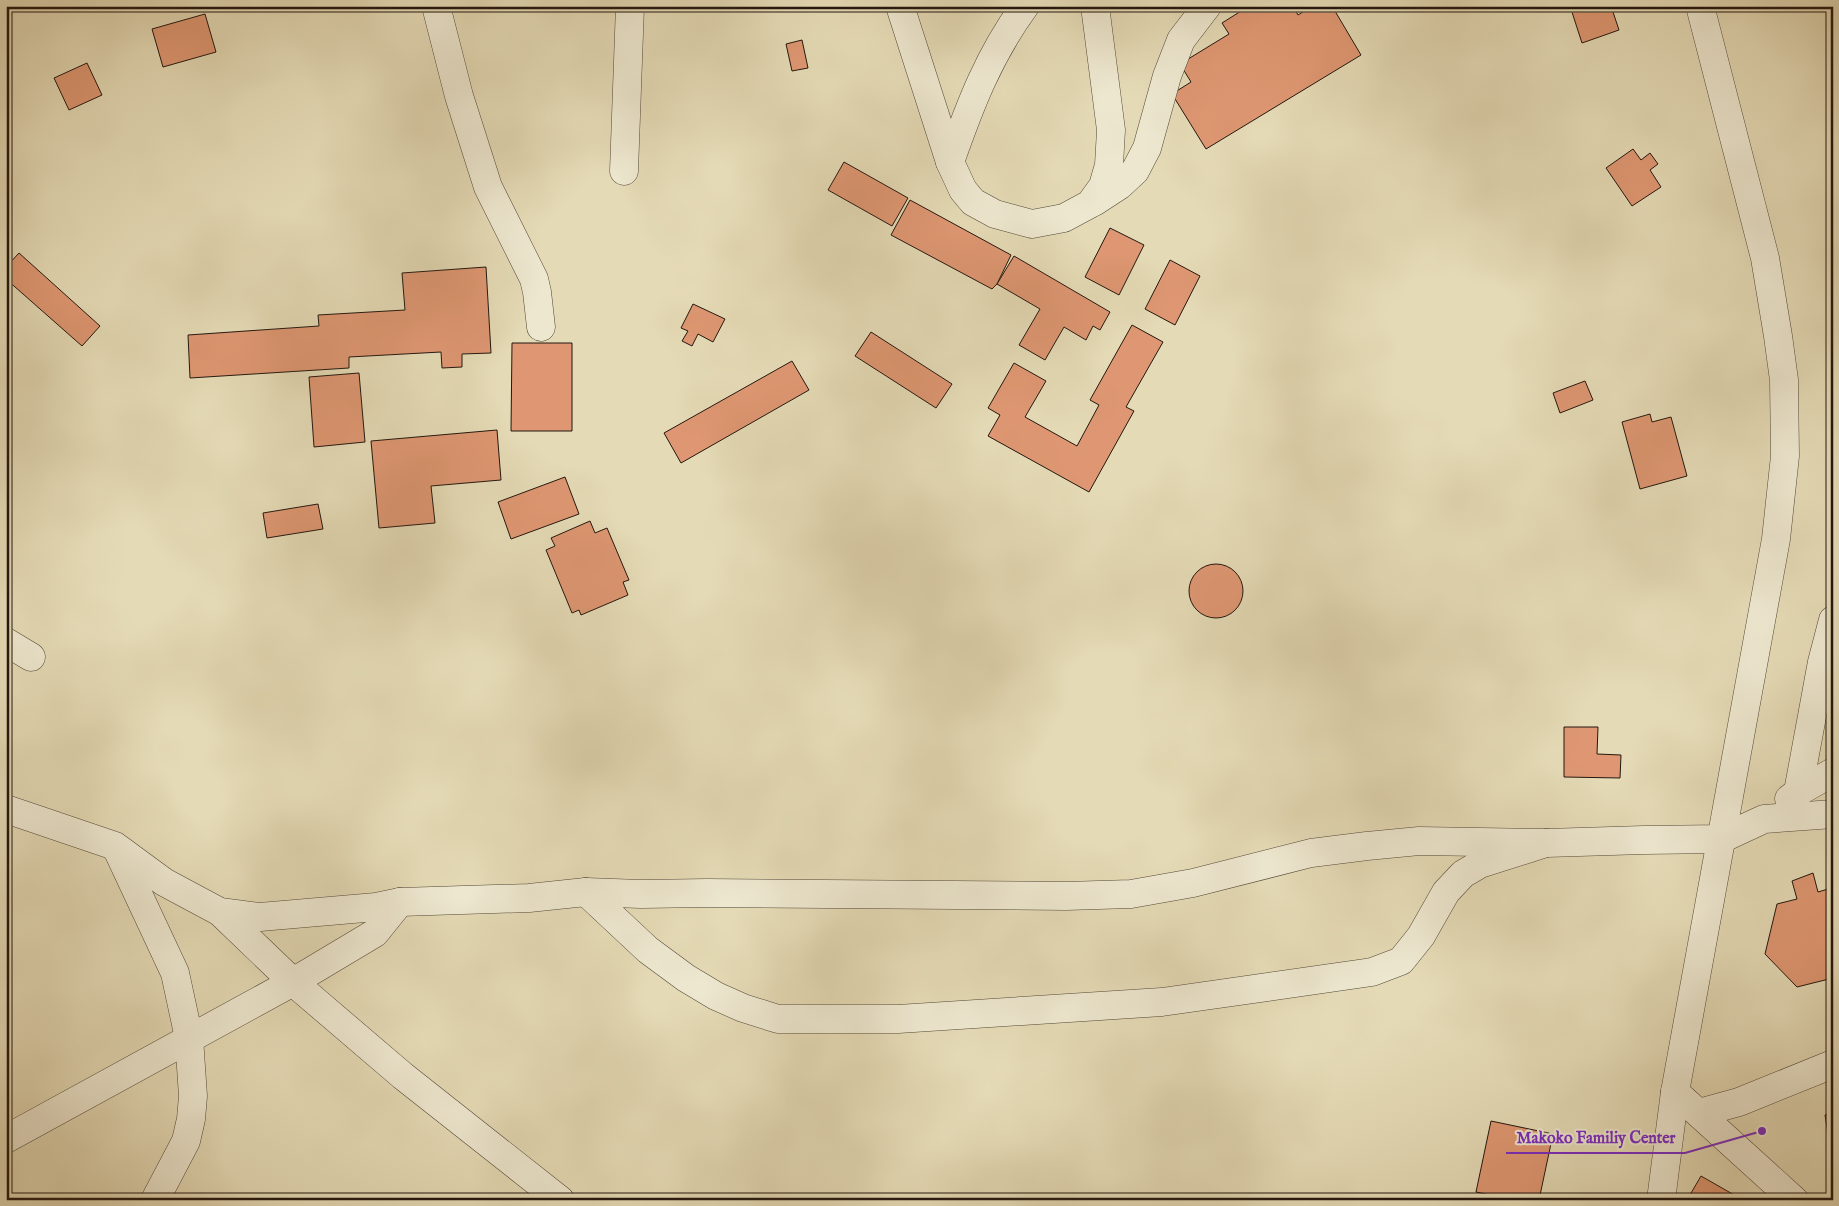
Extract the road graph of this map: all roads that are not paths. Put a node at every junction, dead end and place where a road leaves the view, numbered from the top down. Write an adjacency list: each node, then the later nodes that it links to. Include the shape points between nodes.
1 (436, 6): 11 (street, via 459,96 488,187 534,279)
2 (630, 6): 9 (street)
3 (900, 6): 8 (street)
4 (1025, 6): 8 (street, via 997,48 980,82)
5 (1095, 6): 10 (street, via 1111,130 1109,165 1103,186)
6 (1207, 6): 10 (street, via 1181,40 1167,76 1147,148 1135,171)
7 (1700, 6): 20 (street, via 1766,258 1784,380 1785,456 1776,539)
8 (950, 162): 10 (street, via 963,190 973,202 995,214 1032,224 1064,218)
9 (624, 171)
10 (1090, 204)
11 (541, 327)
12 (1833, 620): 16 (street)
13 (6, 642): 14 (street)
14 (31, 657)
15 (1833, 772): 16 (street)
16 (1798, 792): 19 (street)
17 (6, 808): 22 (street)
18 (1833, 814): 19 (street)
19 (1764, 820): 20 (street)
20 (1721, 839): 21 (street); 29 (street)
21 (1546, 843): 23 (street, via 1420,841 1367,846 1311,853 1193,884 1131,894); 23 (street, via 1480,864 1463,874 1446,892 1401,961 1372,972 1162,1002 898,1019 778,1019 743,1008 716,996 671,967)
22 (115, 846): 25 (street, via 164,882); 27 (street, via 175,973)
23 (586, 892): 24 (street, via 528,898)
24 (400, 902): 25 (street, via 260,917); 26 (street, via 374,933)
25 (220, 912): 26 (street)
26 (293, 982): 27 (street); 33 (street, via 403,1076)
27 (189, 1038): 31 (street); 32 (street, via 194,1096 191,1119 186,1141)
28 (1833, 1064): 30 (street, via 1739,1102)
29 (1676, 1092): 30 (street); 34 (street)
30 (1699, 1112): 35 (street)
31 (6, 1139)
32 (155, 1200)
33 (560, 1200)
34 (1661, 1200)
35 (1794, 1200)

